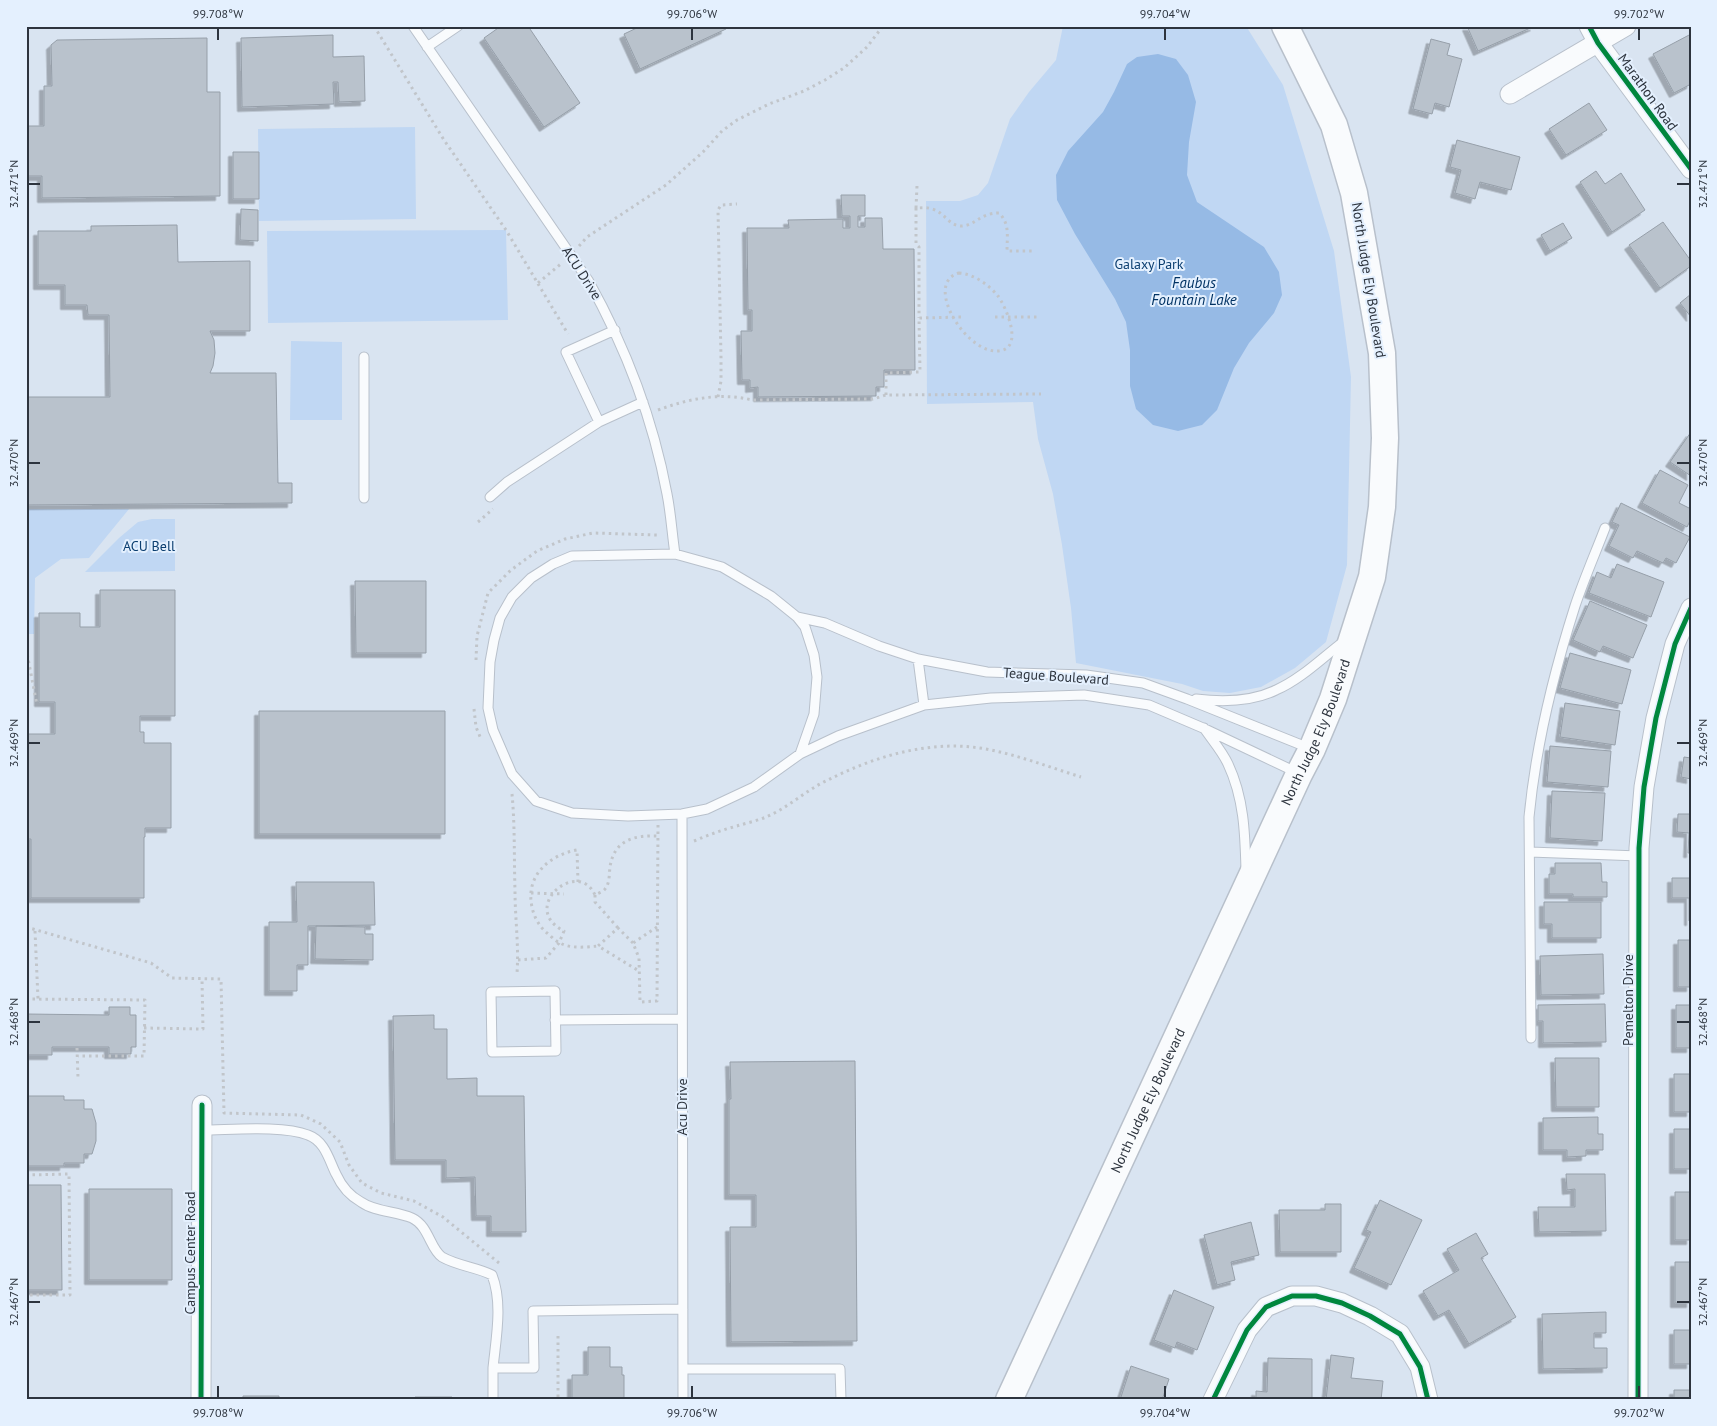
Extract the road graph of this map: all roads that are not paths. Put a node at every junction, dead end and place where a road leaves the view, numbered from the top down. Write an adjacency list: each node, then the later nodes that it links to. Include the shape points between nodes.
1 (458, 26): 7 (lane)
2 (1286, 26): 20 (main road, North Judge Ely Boulevard, via 1334,125 1354,193 1382,353 1385,438 1382,507 1372,577)
3 (1589, 26): 6 (street, Marathon Road)
4 (1626, 26): 6 (street)
5 (415, 27): 7 (lane, ACU Drive)
6 (1598, 43): 8 (street); 9 (street, Marathon Road)
7 (427, 47): 10 (lane, ACU Drive, via 588,280)
8 (1510, 94)
9 (1691, 169)
10 (615, 330): 12 (lane, ACU Drive); 13 (lane, via 566,352)
11 (364, 357): 15 (lane)
12 (643, 402): 13 (lane); 17 (lane, ACU Drive, via 667,494)
13 (599, 422): 14 (lane, via 507,482)
14 (490, 497)
15 (364, 498)
16 (1605, 528): 29 (lane, via 1576,604 1538,743 1529,817)
17 (675, 554): 19 (lane, Teague Boulevard, via 722,566 771,596); 28 (lane, Teague Boulevard, via 572,556 531,578 512,597 500,618 494,640 488,708 493,730 512,774 536,801 572,813)
18 (1691, 608): 30 (street, Pemelton Drive, via 1675,644 1656,718 1644,787)
19 (796, 617): 21 (lane, Teague Boulevard, via 825,623); 26 (lane, Teague Boulevard, via 805,627 817,677 814,714)
20 (1355, 633): 22 (lane, via 1303,674 1276,690 1244,700); 25 (main road, North Judge Ely Boulevard, via 1333,700)
21 (918, 659): 22 (lane, Teague Boulevard, via 987,672 1086,675 1142,683); 23 (lane)
22 (1187, 699): 25 (lane, Teague Boulevard)
23 (924, 705): 24 (lane, Teague Boulevard, via 990,698 1084,695 1149,705); 26 (lane, Teague Boulevard, via 838,736)
24 (1203, 728): 27 (lane, Teague Boulevard); 31 (lane, via 1227,762 1239,790 1244,821)
25 (1312, 749): 27 (main road, North Judge Ely Boulevard)
26 (800, 754): 28 (lane, Teague Boulevard, via 754,788 707,809)
27 (1299, 774): 31 (main road, North Judge Ely Boulevard)
28 (682, 814): 32 (lane, Acu Drive)
29 (1530, 852): 30 (lane); 34 (lane)
30 (1639, 856): 47 (street, Pemelton Drive)
31 (1246, 887): 44 (main road, North Judge Ely Boulevard)
32 (682, 1019): 33 (lane); 37 (lane, Acu Drive)
33 (555, 1020): 33 (lane, via 555,991 491,992 492,1052 556,1051)
34 (1531, 1038)
35 (202, 1105): 36 (street, Campus Center Road)
36 (202, 1130): 38 (lane, via 291,1130 310,1135 324,1148 346,1189 362,1203 413,1219 424,1228 440,1256 492,1275 497,1287); 40 (street, Campus Center Road)
37 (683, 1308): 38 (lane, via 533,1311 534,1368); 39 (lane, Acu Drive)
38 (493, 1368): 41 (lane)
39 (683, 1369): 42 (lane, Acu Drive); 43 (lane, via 840,1369)
40 (201, 1400)
41 (493, 1400)
42 (683, 1400)
43 (840, 1400)
44 (1009, 1400)
45 (1213, 1400): 46 (street, via 1247,1330 1266,1307 1292,1296 1316,1296 1342,1303 1400,1334 1420,1367)
46 (1428, 1400)
47 (1638, 1400)

